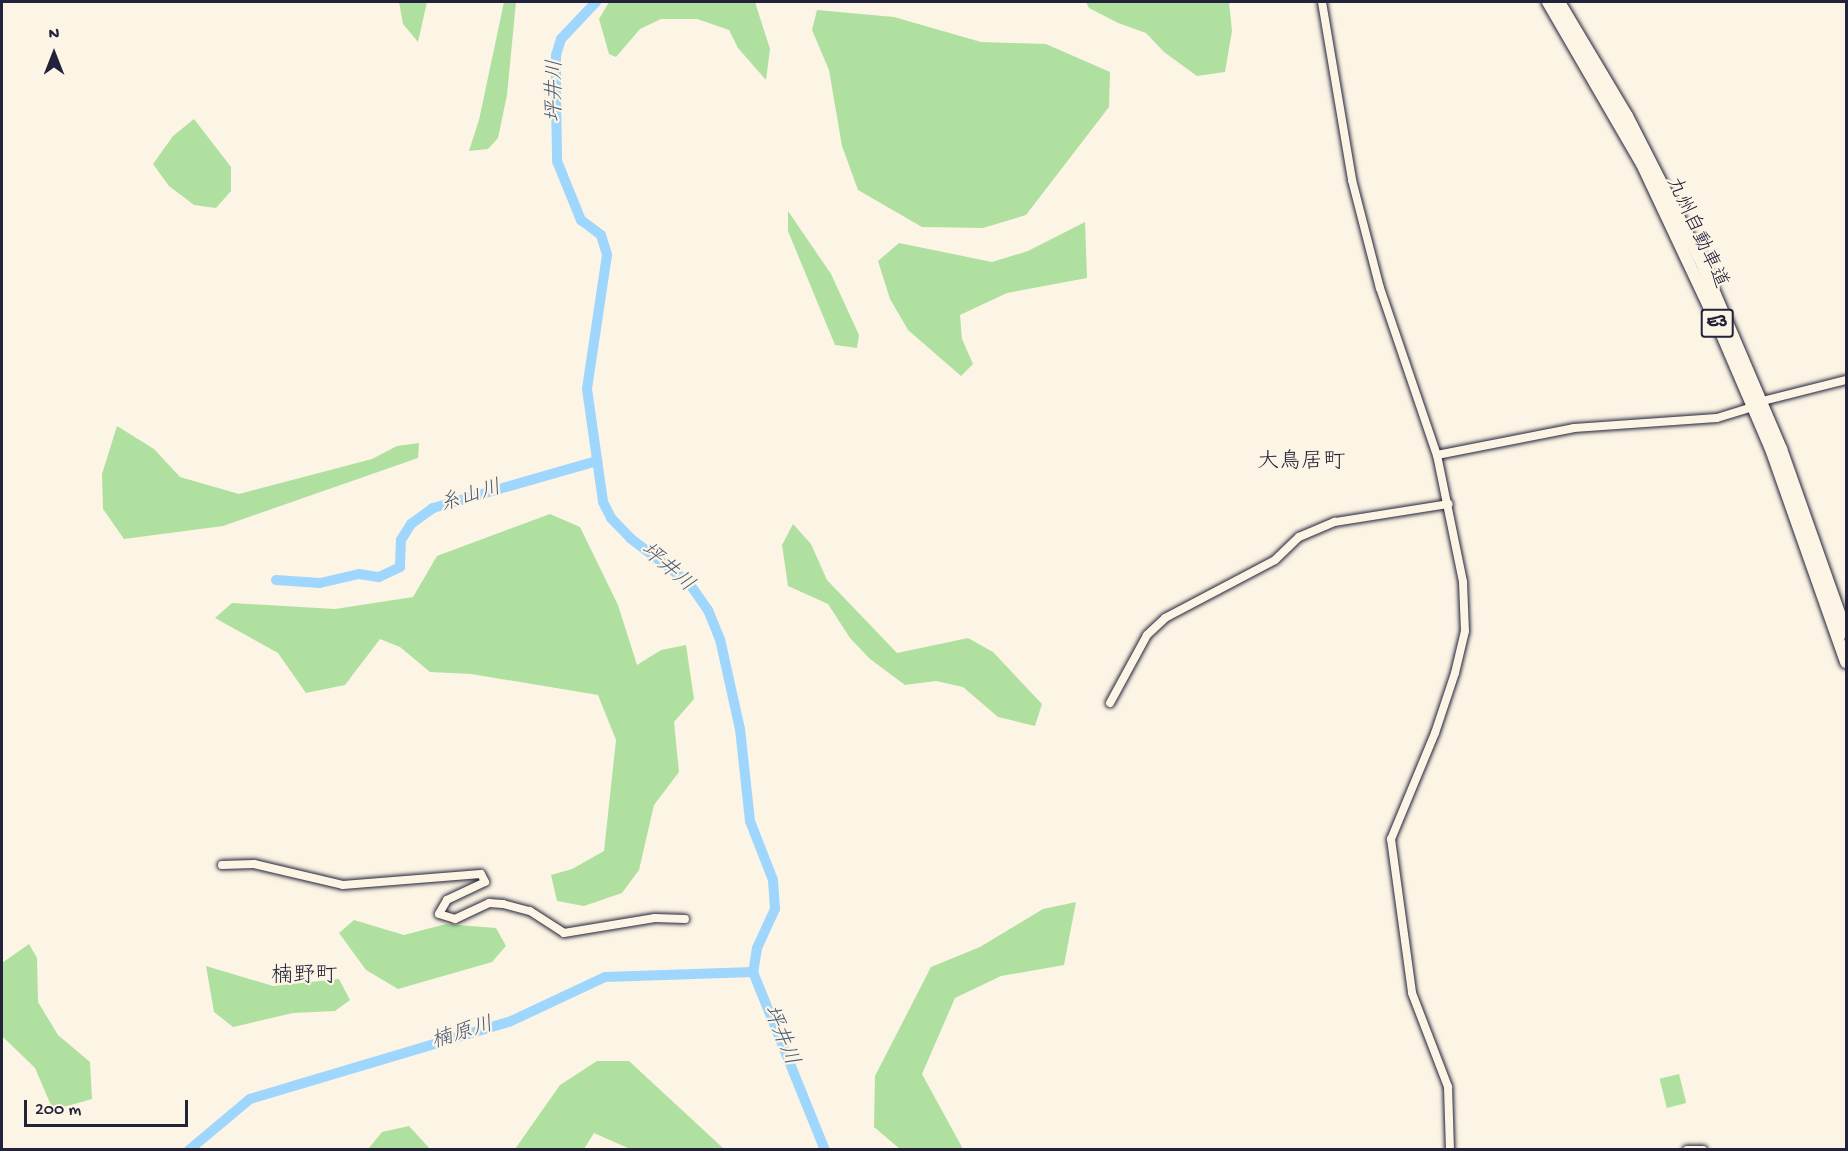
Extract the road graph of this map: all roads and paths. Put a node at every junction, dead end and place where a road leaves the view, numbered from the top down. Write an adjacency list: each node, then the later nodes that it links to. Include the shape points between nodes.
1 (1322, 2): 7 (street, via 1353,180 1380,288)
2 (1548, 2): 10 (highway, 九州自動車道 / E3, via 1641,164 1720,330 1771,449)
3 (1559, 2): 9 (highway, 九州自動車道 / E3, via 1627,116 1700,259 1781,449)
4 (1846, 380): 5 (street)
5 (1767, 400)
6 (1747, 409): 7 (street, via 1717,418 1574,428)
7 (1437, 455): 8 (street)
8 (1449, 504): 11 (street, via 1335,522 1299,537 1275,560 1165,618 1147,634); 14 (street, via 1464,589 1463,643 1435,734 1391,838 1412,993 1448,1087)
9 (1846, 633)
10 (1846, 662)
11 (1110, 703)
12 (222, 865): 13 (street, via 264,866 343,885 480,874 485,882 447,900 439,914 455,919 489,903 503,904 530,911 564,933 655,918)
13 (685, 919)
14 (1450, 1149)
15 (1687, 1149): 16 (street)
16 (1703, 1149)

